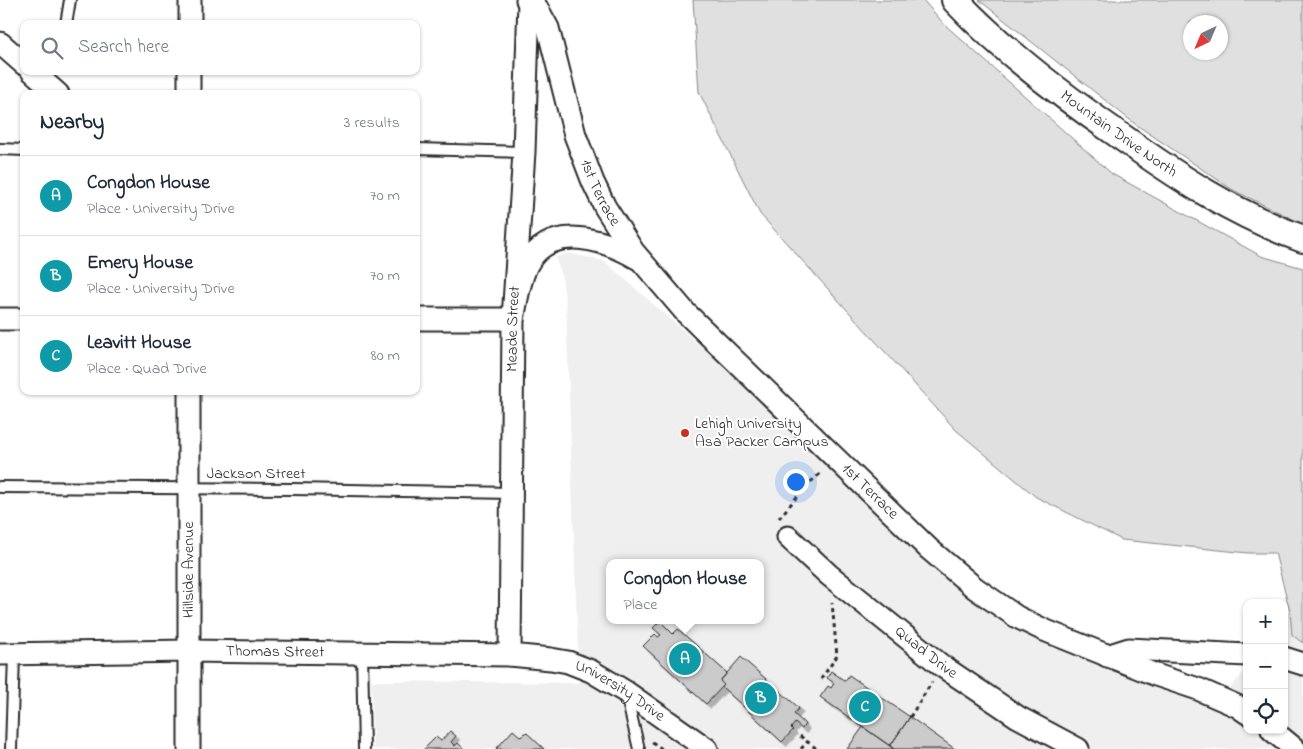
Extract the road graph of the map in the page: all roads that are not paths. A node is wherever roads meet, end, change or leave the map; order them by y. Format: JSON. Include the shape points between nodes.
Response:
{"nodes":[{"id":1,"x":70,"y":0,"type":"edge"},
{"id":2,"x":190,"y":0,"type":"edge"},
{"id":3,"x":955,"y":0,"type":"edge"},
{"id":4,"x":528,"y":1,"type":"edge"},
{"id":5,"x":67,"y":20,"type":"edge"},
{"id":6,"x":190,"y":20,"type":"edge"},
{"id":7,"x":0,"y":43,"type":"edge"},
{"id":8,"x":20,"y":60,"type":"edge"},
{"id":9,"x":190,"y":75,"type":"edge"},
{"id":10,"x":190,"y":90,"type":"edge"},
{"id":11,"x":0,"y":149,"type":"edge"},
{"id":12,"x":420,"y":149,"type":"edge"},
{"id":13,"x":20,"y":150,"type":"edge"},
{"id":14,"x":524,"y":152,"type":"junction"},
{"id":15,"x":1303,"y":240,"type":"edge"},
{"id":16,"x":640,"y":260,"type":"junction"},
{"id":17,"x":0,"y":319,"type":"edge"},
{"id":18,"x":20,"y":319,"type":"edge"},
{"id":19,"x":420,"y":319,"type":"edge"},
{"id":20,"x":513,"y":319,"type":"junction"},
{"id":21,"x":189,"y":395,"type":"edge"},
{"id":22,"x":0,"y":487,"type":"edge"},
{"id":23,"x":189,"y":488,"type":"junction"},
{"id":24,"x":513,"y":493,"type":"junction"},
{"id":25,"x":788,"y":537,"type":"road end"},
{"id":26,"x":189,"y":651,"type":"junction"},
{"id":27,"x":362,"y":652,"type":"junction"},
{"id":28,"x":7,"y":654,"type":"edge"},
{"id":29,"x":510,"y":655,"type":"junction"},
{"id":30,"x":1243,"y":655,"type":"edge"},
{"id":31,"x":1107,"y":656,"type":"junction"},
{"id":32,"x":551,"y":659,"type":"joint"},
{"id":33,"x":1288,"y":659,"type":"edge"},
{"id":34,"x":1303,"y":664,"type":"edge"},
{"id":35,"x":626,"y":692,"type":"junction"},
{"id":36,"x":1243,"y":710,"type":"edge"},
{"id":37,"x":1277,"y":734,"type":"edge"},
{"id":38,"x":11,"y":749,"type":"edge"},
{"id":39,"x":189,"y":749,"type":"edge"},
{"id":40,"x":364,"y":749,"type":"edge"},
{"id":41,"x":639,"y":749,"type":"edge"},
{"id":42,"x":707,"y":749,"type":"edge"},
{"id":43,"x":1078,"y":749,"type":"edge"},
{"id":44,"x":1295,"y":749,"type":"edge"}],
"edges":[{"from":1,"to":5,"type":"lane"},
{"from":2,"to":6,"type":"street"},
{"from":3,"to":15,"type":"street","name":"Mountain Drive North","via":[[1044,80],[1164,167],[1245,214]]},
{"from":4,"to":14,"type":"street","name":"Meade Street"},
{"from":4,"to":16,"type":"street","name":"1st Terrace","via":[[537,8],[548,28],[568,112],[592,182]]},
{"from":7,"to":8,"type":"street"},
{"from":9,"to":10,"type":"street"},
{"from":11,"to":13,"type":"lane"},
{"from":12,"to":14,"type":"lane"},
{"from":14,"to":20,"type":"street","name":"Meade Street"},
{"from":16,"to":20,"type":"street","via":[[596,240],[574,238],[546,244],[527,265]]},
{"from":16,"to":31,"type":"street","name":"1st Terrace","via":[[694,320],[952,570],[1017,617]]},
{"from":17,"to":18,"type":"street"},
{"from":19,"to":20,"type":"street"},
{"from":20,"to":24,"type":"street","name":"Meade Street"},
{"from":21,"to":23,"type":"street","name":"Hillside Avenue"},
{"from":22,"to":23,"type":"lane","name":"Jackson Street"},
{"from":23,"to":24,"type":"lane","name":"Jackson Street"},
{"from":23,"to":26,"type":"street","name":"Hillside Avenue"},
{"from":24,"to":29,"type":"street","name":"Meade Street"},
{"from":25,"to":43,"type":"street","name":"Quad Drive","via":[[829,575],[942,666],[1018,717]]},
{"from":26,"to":27,"type":"street","name":"Thomas Street"},
{"from":26,"to":28,"type":"street","name":"Thomas Street"},
{"from":26,"to":39,"type":"street","name":"Hillside Avenue"},
{"from":27,"to":29,"type":"street","name":"Thomas Street"},
{"from":27,"to":40,"type":"lane"},
{"from":28,"to":38,"type":"lane"},
{"from":29,"to":32,"type":"street","name":"Thomas Street"},
{"from":30,"to":31,"type":"street","via":[[1129,649]]},
{"from":31,"to":36,"type":"street","name":"1st Terrace","via":[[1198,689]]},
{"from":32,"to":35,"type":"street","name":"University Drive","via":[[590,671]]},
{"from":33,"to":34,"type":"street"},
{"from":35,"to":41,"type":"lane"},
{"from":35,"to":42,"type":"street","name":"University Drive"},
{"from":37,"to":44,"type":"street"}]}
